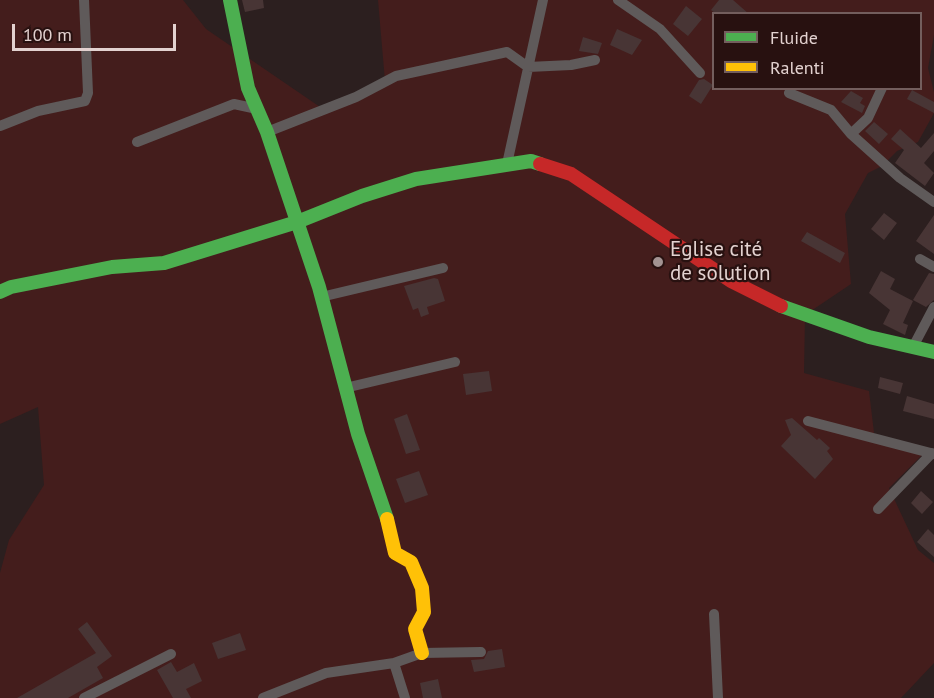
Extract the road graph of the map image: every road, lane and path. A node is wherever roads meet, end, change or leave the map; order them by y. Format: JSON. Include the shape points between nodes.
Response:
{"nodes":[{"id":1,"x":84,"y":0,"type":"edge"},
{"id":2,"x":230,"y":0,"type":"edge"},
{"id":3,"x":543,"y":0,"type":"edge"},
{"id":4,"x":618,"y":0,"type":"edge"},
{"id":5,"x":595,"y":60,"type":"dead end"},
{"id":6,"x":528,"y":67,"type":"junction"},
{"id":7,"x":700,"y":73,"type":"dead end"},
{"id":8,"x":881,"y":90,"type":"edge"},
{"id":9,"x":789,"y":93,"type":"dead end"},
{"id":10,"x":257,"y":109,"type":"junction"},
{"id":11,"x":0,"y":126,"type":"edge"},
{"id":12,"x":267,"y":132,"type":"junction"},
{"id":13,"x":851,"y":134,"type":"junction"},
{"id":14,"x":137,"y":142,"type":"dead end"},
{"id":15,"x":507,"y":164,"type":"junction"},
{"id":16,"x":934,"y":202,"type":"edge"},
{"id":17,"x":297,"y":222,"type":"junction"},
{"id":18,"x":920,"y":259,"type":"dead end"},
{"id":19,"x":934,"y":267,"type":"edge"},
{"id":20,"x":443,"y":268,"type":"dead end"},
{"id":21,"x":0,"y":292,"type":"edge"},
{"id":22,"x":321,"y":297,"type":"junction"},
{"id":23,"x":934,"y":307,"type":"edge"},
{"id":24,"x":913,"y":347,"type":"junction"},
{"id":25,"x":934,"y":352,"type":"edge"},
{"id":26,"x":455,"y":362,"type":"dead end"},
{"id":27,"x":345,"y":388,"type":"junction"},
{"id":28,"x":808,"y":421,"type":"dead end"},
{"id":29,"x":933,"y":453,"type":"edge"},
{"id":30,"x":878,"y":509,"type":"dead end"},
{"id":31,"x":714,"y":614,"type":"dead end"},
{"id":32,"x":481,"y":652,"type":"dead end"},
{"id":33,"x":422,"y":653,"type":"junction"},
{"id":34,"x":171,"y":654,"type":"dead end"},
{"id":35,"x":394,"y":663,"type":"junction"},
{"id":36,"x":84,"y":698,"type":"edge"},
{"id":37,"x":263,"y":698,"type":"edge"},
{"id":38,"x":405,"y":698,"type":"edge"},
{"id":39,"x":717,"y":698,"type":"edge"}],
"edges":[{"from":1,"to":11,"type":"street","via":[[88,93],[85,101],[38,111]]},
{"from":2,"to":10,"type":"street","via":[[248,88]]},
{"from":3,"to":6,"type":"street"},
{"from":4,"to":7,"type":"street","via":[[660,29]]},
{"from":5,"to":6,"type":"street"},
{"from":6,"to":12,"type":"street","via":[[507,52],[396,76],[356,97]]},
{"from":6,"to":15,"type":"street"},
{"from":8,"to":13,"type":"street","via":[[868,118]]},
{"from":9,"to":13,"type":"street","via":[[831,110]]},
{"from":10,"to":12,"type":"street"},
{"from":10,"to":14,"type":"street","via":[[234,104]]},
{"from":12,"to":17,"type":"street"},
{"from":13,"to":16,"type":"street"},
{"from":15,"to":17,"type":"street","via":[[416,179]]},
{"from":15,"to":24,"type":"street","via":[[531,161],[571,174],[777,306],[869,337]]},
{"from":17,"to":21,"type":"street","via":[[164,263],[112,267]]},
{"from":17,"to":22,"type":"street"},
{"from":18,"to":19,"type":"street"},
{"from":20,"to":22,"type":"street"},
{"from":22,"to":27,"type":"street"},
{"from":23,"to":24,"type":"street"},
{"from":24,"to":25,"type":"street"},
{"from":26,"to":27,"type":"street"},
{"from":27,"to":33,"type":"street","via":[[395,553],[411,562],[423,588],[424,612],[415,629]]},
{"from":28,"to":29,"type":"street"},
{"from":29,"to":30,"type":"street"},
{"from":31,"to":39,"type":"street"},
{"from":32,"to":33,"type":"street"},
{"from":33,"to":35,"type":"street"},
{"from":34,"to":36,"type":"street"},
{"from":35,"to":37,"type":"street","via":[[327,673]]},
{"from":35,"to":38,"type":"street"}]}
